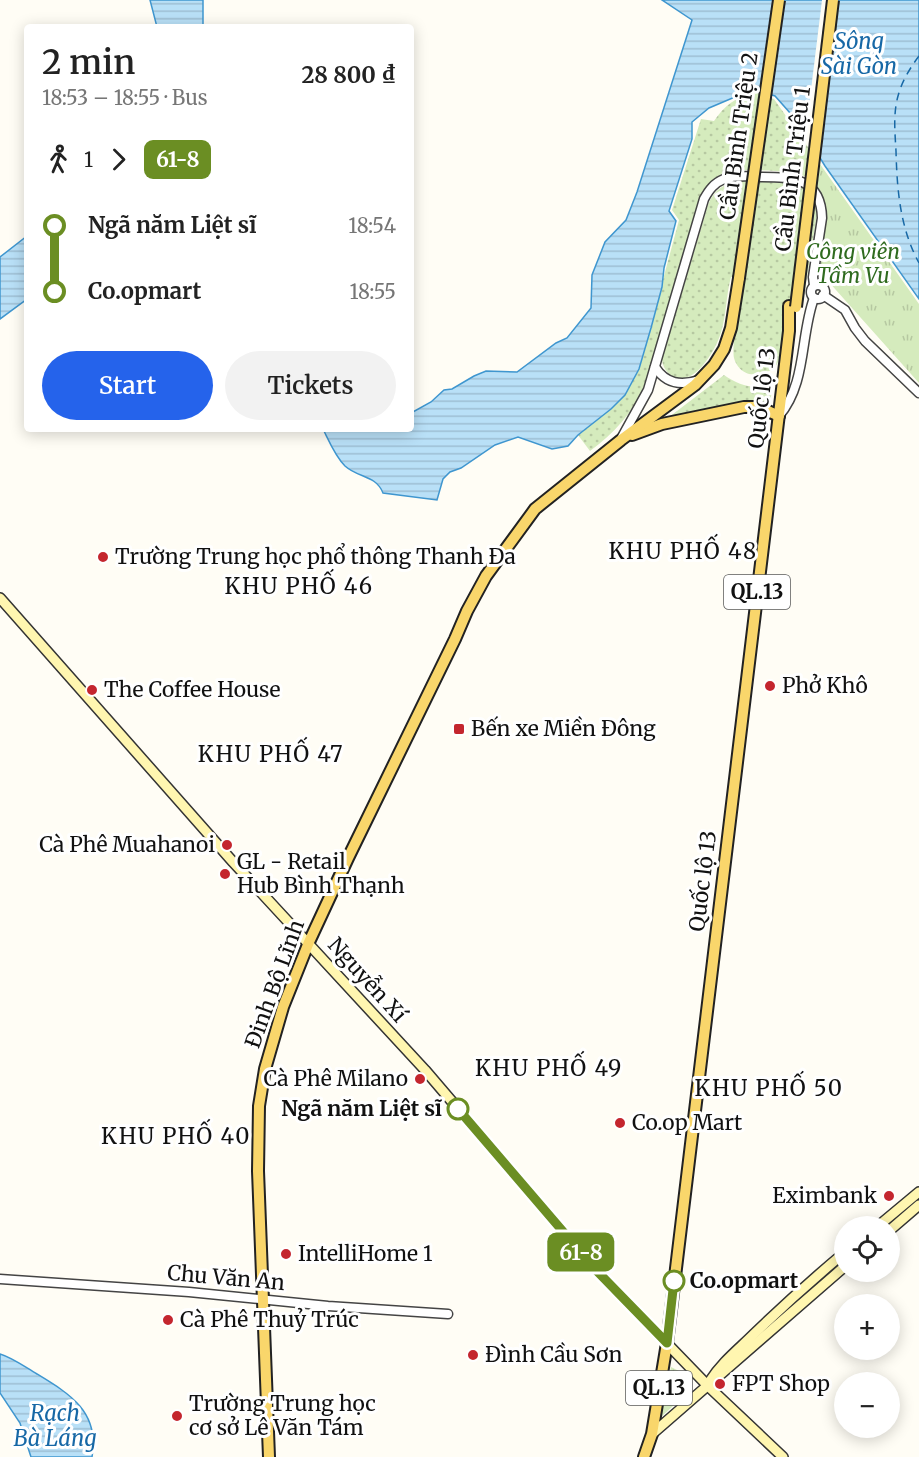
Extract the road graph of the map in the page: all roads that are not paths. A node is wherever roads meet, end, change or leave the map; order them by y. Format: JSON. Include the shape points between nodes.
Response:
{"nodes":[{"id":1,"x":779,"y":0,"type":"edge"},
{"id":2,"x":826,"y":0,"type":"edge"},
{"id":3,"x":833,"y":0,"type":"edge"},
{"id":4,"x":739,"y":278,"type":"joint"},
{"id":5,"x":814,"y":285,"type":"junction"},
{"id":6,"x":823,"y":295,"type":"junction"},
{"id":7,"x":814,"y":298,"type":"junction"},
{"id":8,"x":793,"y":307,"type":"junction"},
{"id":9,"x":656,"y":367,"type":"junction"},
{"id":10,"x":702,"y":379,"type":"junction"},
{"id":11,"x":919,"y":393,"type":"edge"},
{"id":12,"x":779,"y":416,"type":"junction"},
{"id":13,"x":621,"y":440,"type":"junction"},
{"id":14,"x":0,"y":598,"type":"edge"},
{"id":15,"x":309,"y":942,"type":"junction"},
{"id":16,"x":919,"y":1192,"type":"edge"},
{"id":17,"x":919,"y":1205,"type":"edge"},
{"id":18,"x":890,"y":1216,"type":"edge"},
{"id":19,"x":900,"y":1221,"type":"edge"},
{"id":20,"x":834,"y":1262,"type":"edge"},
{"id":21,"x":834,"y":1276,"type":"edge"},
{"id":22,"x":0,"y":1279,"type":"edge"},
{"id":23,"x":803,"y":1288,"type":"junction"},
{"id":24,"x":810,"y":1296,"type":"junction"},
{"id":25,"x":263,"y":1300,"type":"junction"},
{"id":26,"x":448,"y":1314,"type":"dead end"},
{"id":27,"x":667,"y":1343,"type":"junction"},
{"id":28,"x":707,"y":1385,"type":"junction"},
{"id":29,"x":652,"y":1434,"type":"junction"},
{"id":30,"x":269,"y":1457,"type":"edge"},
{"id":31,"x":644,"y":1457,"type":"edge"},
{"id":32,"x":783,"y":1457,"type":"edge"}],
"edges":[{"from":1,"to":4,"type":"main road","name":"Cầu Bình Triệu 2","bridge":true},
{"from":2,"to":8,"type":"main road","name":"Cầu Bình Triệu 1","number":"QL.13"},
{"from":3,"to":8,"type":"main road","name":"Cầu Bình Triệu 1","number":"QL.13","bridge":true},
{"from":4,"to":10,"type":"main road","name":"Đinh Bộ Lĩnh","via":[[728,339]]},
{"from":5,"to":6,"type":"street","via":[[823,287]]},
{"from":5,"to":7,"type":"street"},
{"from":5,"to":9,"type":"street","via":[[822,208],[812,188],[787,177],[722,179],[705,199]]},
{"from":6,"to":7,"type":"street"},
{"from":6,"to":11,"type":"street","via":[[845,310],[866,341]]},
{"from":7,"to":12,"type":"street","via":[[807,316],[793,395]]},
{"from":8,"to":12,"type":"main road","name":"Quốc lộ 13","number":"QL.13"},
{"from":9,"to":10,"type":"street","via":[[674,383]]},
{"from":9,"to":13,"type":"street"},
{"from":10,"to":13,"type":"main road","name":"Đinh Bộ Lĩnh"},
{"from":12,"to":13,"type":"main road","name":"Đinh Bộ Lĩnh","via":[[759,407],[744,408],[662,424]]},
{"from":12,"to":27,"type":"main road","name":"Quốc lộ 13","number":"QL.13"},
{"from":13,"to":15,"type":"main road","name":"Đinh Bộ Lĩnh","via":[[535,509],[486,576]]},
{"from":14,"to":15,"type":"main road","name":"Nguyễn Xí","via":[[233,862]]},
{"from":15,"to":25,"type":"main road","name":"Đinh Bộ Lĩnh","via":[[276,1030],[259,1106]]},
{"from":15,"to":27,"type":"main road","name":"Nguyễn Xí","via":[[425,1070],[596,1270]]},
{"from":16,"to":18,"type":"main road"},
{"from":17,"to":19,"type":"main road"},
{"from":20,"to":23,"type":"main road"},
{"from":21,"to":24,"type":"main road"},
{"from":22,"to":25,"type":"street","name":"Chu Văn An"},
{"from":23,"to":24,"type":"street"},
{"from":23,"to":28,"type":"main road","via":[[718,1368]]},
{"from":24,"to":28,"type":"main road"},
{"from":25,"to":26,"type":"street","name":"Chu Văn An"},
{"from":25,"to":30,"type":"main road","name":"Đinh Bộ Lĩnh"},
{"from":27,"to":28,"type":"main road","name":"Nguyễn Xí"},
{"from":27,"to":29,"type":"main road","name":"Quốc lộ 13","number":"QL.13"},
{"from":28,"to":29,"type":"main road"},
{"from":28,"to":32,"type":"main road","name":"Nguyễn Xí"},
{"from":29,"to":31,"type":"main road","name":"Quốc lộ 13"}]}
